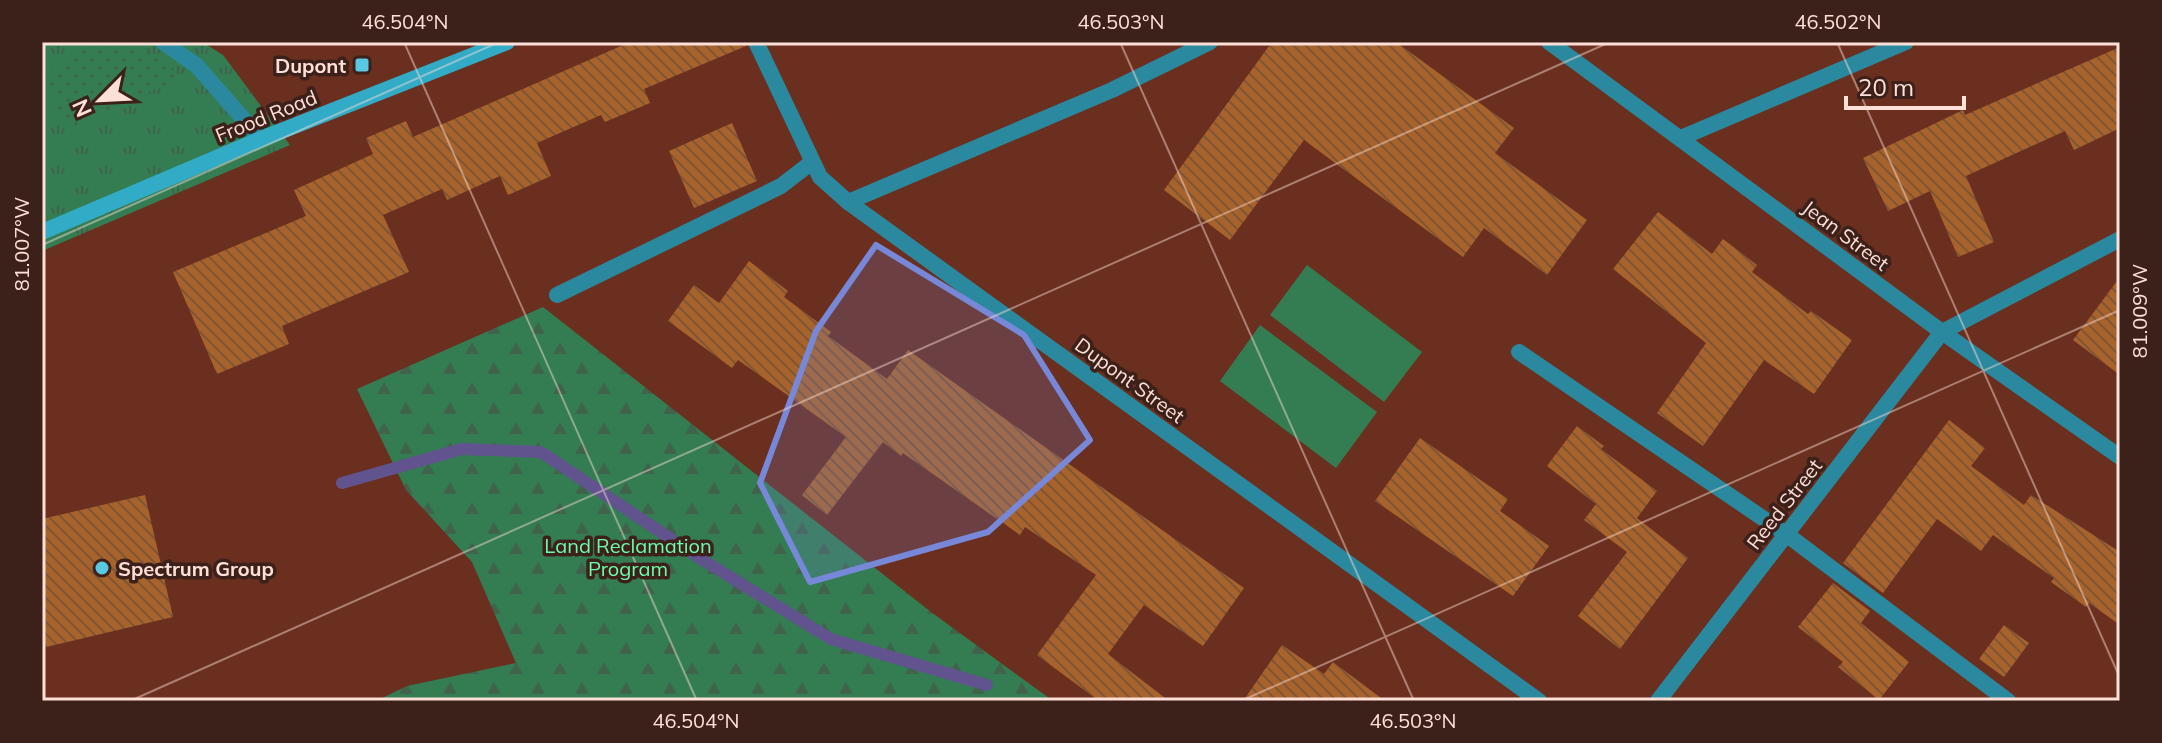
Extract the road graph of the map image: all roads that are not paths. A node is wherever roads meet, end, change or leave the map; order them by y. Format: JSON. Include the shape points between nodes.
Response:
{"nodes":[{"id":1,"x":163,"y":42,"type":"edge"},
{"id":2,"x":507,"y":42,"type":"edge"},
{"id":3,"x":756,"y":42,"type":"edge"},
{"id":4,"x":1210,"y":42,"type":"edge"},
{"id":5,"x":1549,"y":42,"type":"edge"},
{"id":6,"x":1906,"y":42,"type":"edge"},
{"id":7,"x":1683,"y":137,"type":"junction"},
{"id":8,"x":261,"y":139,"type":"junction"},
{"id":9,"x":812,"y":162,"type":"junction"},
{"id":10,"x":848,"y":202,"type":"junction"},
{"id":11,"x":42,"y":232,"type":"edge"},
{"id":12,"x":2120,"y":239,"type":"edge"},
{"id":13,"x":557,"y":295,"type":"dead end"},
{"id":14,"x":1942,"y":332,"type":"junction"},
{"id":15,"x":1519,"y":352,"type":"dead end"},
{"id":16,"x":2120,"y":457,"type":"edge"},
{"id":17,"x":1786,"y":534,"type":"junction"},
{"id":18,"x":1539,"y":701,"type":"edge"},
{"id":19,"x":1658,"y":701,"type":"edge"},
{"id":20,"x":2008,"y":701,"type":"edge"}],
"edges":[{"from":1,"to":8,"type":"street","via":[[197,66]]},
{"from":2,"to":8,"type":"street","name":"Frood Road"},
{"from":3,"to":9,"type":"street","name":"Dupont Street"},
{"from":4,"to":10,"type":"street","via":[[1112,90]]},
{"from":5,"to":7,"type":"street","name":"Jean Street"},
{"from":6,"to":7,"type":"street"},
{"from":7,"to":14,"type":"street","name":"Jean Street"},
{"from":8,"to":11,"type":"street","name":"Frood Road"},
{"from":9,"to":10,"type":"street","name":"Dupont Street","via":[[820,177]]},
{"from":9,"to":13,"type":"street","via":[[781,186]]},
{"from":10,"to":18,"type":"street","name":"Dupont Street"},
{"from":12,"to":14,"type":"street"},
{"from":14,"to":16,"type":"street","name":"Jean Street"},
{"from":14,"to":17,"type":"street","name":"Reed Street"},
{"from":15,"to":17,"type":"street"},
{"from":17,"to":19,"type":"street","name":"Reed Street"},
{"from":17,"to":20,"type":"street"}]}
